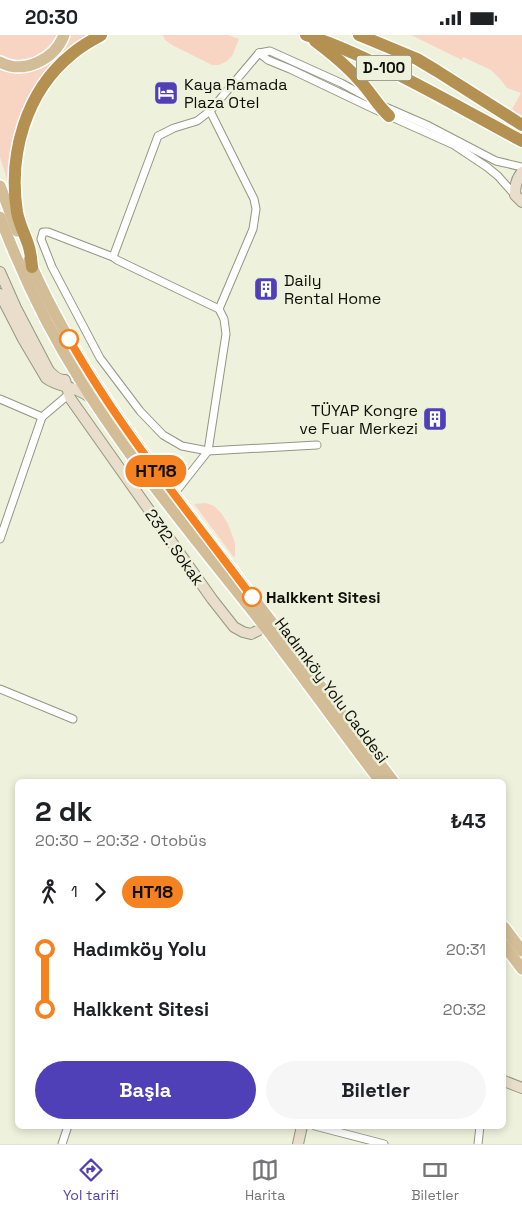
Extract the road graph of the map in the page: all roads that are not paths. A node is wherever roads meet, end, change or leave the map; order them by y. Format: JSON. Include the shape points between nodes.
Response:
{"nodes":[{"id":1,"x":64,"y":35,"type":"edge"},
{"id":2,"x":101,"y":35,"type":"edge"},
{"id":3,"x":306,"y":35,"type":"edge"},
{"id":4,"x":359,"y":35,"type":"edge"},
{"id":5,"x":370,"y":35,"type":"edge"},
{"id":6,"x":385,"y":45,"type":"junction"},
{"id":7,"x":259,"y":53,"type":"junction"},
{"id":8,"x":0,"y":62,"type":"edge"},
{"id":9,"x":341,"y":83,"type":"junction"},
{"id":10,"x":332,"y":90,"type":"junction"},
{"id":11,"x":378,"y":104,"type":"junction"},
{"id":12,"x":210,"y":111,"type":"junction"},
{"id":13,"x":389,"y":116,"type":"junction"},
{"id":14,"x":522,"y":125,"type":"edge"},
{"id":15,"x":428,"y":130,"type":"junction"},
{"id":16,"x":522,"y":141,"type":"edge"},
{"id":17,"x":522,"y":167,"type":"edge"},
{"id":18,"x":522,"y":172,"type":"edge"},
{"id":19,"x":0,"y":187,"type":"edge"},
{"id":20,"x":518,"y":199,"type":"edge"},
{"id":21,"x":0,"y":217,"type":"edge"},
{"id":22,"x":113,"y":257,"type":"junction"},
{"id":23,"x":32,"y":267,"type":"junction"},
{"id":24,"x":0,"y":272,"type":"edge"},
{"id":25,"x":0,"y":294,"type":"edge"},
{"id":26,"x":219,"y":309,"type":"junction"},
{"id":27,"x":64,"y":353,"type":"junction"},
{"id":28,"x":66,"y":387,"type":"junction"},
{"id":29,"x":92,"y":398,"type":"junction"},
{"id":30,"x":0,"y":399,"type":"edge"},
{"id":31,"x":42,"y":417,"type":"junction"},
{"id":32,"x":317,"y":445,"type":"dead end"},
{"id":33,"x":208,"y":451,"type":"junction"},
{"id":34,"x":174,"y":494,"type":"junction"},
{"id":35,"x":0,"y":539,"type":"edge"},
{"id":36,"x":265,"y":627,"type":"junction"},
{"id":37,"x":0,"y":689,"type":"edge"},
{"id":38,"x":73,"y":719,"type":"dead end"},
{"id":39,"x":379,"y":779,"type":"edge"},
{"id":40,"x":391,"y":779,"type":"edge"},
{"id":41,"x":506,"y":930,"type":"edge"},
{"id":42,"x":506,"y":948,"type":"edge"},
{"id":43,"x":522,"y":951,"type":"edge"},
{"id":44,"x":522,"y":969,"type":"edge"},
{"id":45,"x":506,"y":1082,"type":"edge"},
{"id":46,"x":522,"y":1088,"type":"edge"},
{"id":47,"x":67,"y":1129,"type":"edge"},
{"id":48,"x":301,"y":1129,"type":"edge"},
{"id":49,"x":326,"y":1129,"type":"edge"},
{"id":50,"x":480,"y":1129,"type":"edge"},
{"id":51,"x":62,"y":1144,"type":"edge"},
{"id":52,"x":298,"y":1144,"type":"edge"},
{"id":53,"x":384,"y":1144,"type":"edge"},
{"id":54,"x":478,"y":1144,"type":"edge"}],
"edges":[{"from":1,"to":8,"type":"main road","via":[[50,55],[36,63],[17,67]]},
{"from":2,"to":23,"type":"highway","via":[[72,53],[60,65],[31,106],[23,127],[15,172],[16,193],[18,217],[29,246]]},
{"from":3,"to":11,"type":"highway","via":[[343,63]]},
{"from":3,"to":16,"type":"highway","number":"D-100","via":[[354,53]]},
{"from":4,"to":6,"type":"highway","number":"D-100"},
{"from":5,"to":6,"type":"highway"},
{"from":6,"to":14,"type":"highway","number":"D-100","via":[[417,59]]},
{"from":7,"to":9,"type":"street","via":[[270,51]]},
{"from":7,"to":10,"type":"street"},
{"from":7,"to":12,"type":"street"},
{"from":9,"to":10,"type":"street"},
{"from":9,"to":11,"type":"street"},
{"from":10,"to":13,"type":"street"},
{"from":11,"to":13,"type":"highway"},
{"from":11,"to":15,"type":"street"},
{"from":12,"to":22,"type":"street","via":[[197,121],[158,136]]},
{"from":12,"to":26,"type":"street","via":[[256,209],[253,229]]},
{"from":13,"to":15,"type":"street"},
{"from":15,"to":17,"type":"street","via":[[496,161]]},
{"from":15,"to":20,"type":"street","via":[[479,161],[498,176]]},
{"from":18,"to":20,"type":"street","via":[[515,186]]},
{"from":19,"to":23,"type":"main road","name":"Hadımköy Yolu Caddesi"},
{"from":21,"to":27,"type":"main road","name":"Hadımköy Yolu Caddesi","via":[[27,281]]},
{"from":22,"to":26,"type":"street"},
{"from":22,"to":33,"type":"street","via":[[48,231],[43,232],[41,239],[52,267],[103,363],[163,435],[182,446]]},
{"from":23,"to":34,"type":"main road","name":"Hadımköy Yolu Caddesi","via":[[86,369]]},
{"from":24,"to":28,"type":"street","name":"2312. Sokak","via":[[49,371]]},
{"from":25,"to":28,"type":"street","name":"2312. Sokak","via":[[46,378]]},
{"from":26,"to":33,"type":"street","via":[[226,334]]},
{"from":27,"to":28,"type":"street","via":[[70,375]]},
{"from":27,"to":29,"type":"main road","name":"Hadımköy Yolu Caddesi"},
{"from":28,"to":29,"type":"street","name":"2312. Sokak"},
{"from":28,"to":31,"type":"street"},
{"from":28,"to":36,"type":"street","name":"2312. Sokak","via":[[181,556],[234,627],[251,634]]},
{"from":29,"to":36,"type":"main road","name":"Hadımköy Yolu Caddesi","via":[[152,484]]},
{"from":30,"to":31,"type":"street"},
{"from":31,"to":35,"type":"street"},
{"from":32,"to":33,"type":"street"},
{"from":33,"to":34,"type":"street"},
{"from":34,"to":40,"type":"main road","name":"Hadımköy Yolu Caddesi"},
{"from":36,"to":39,"type":"main road","name":"Hadımköy Yolu Caddesi"},
{"from":37,"to":38,"type":"street"},
{"from":41,"to":43,"type":"main road"},
{"from":42,"to":44,"type":"main road"},
{"from":45,"to":46,"type":"street"},
{"from":47,"to":51,"type":"street"},
{"from":48,"to":52,"type":"street"},
{"from":49,"to":53,"type":"street"},
{"from":50,"to":54,"type":"street"}]}
